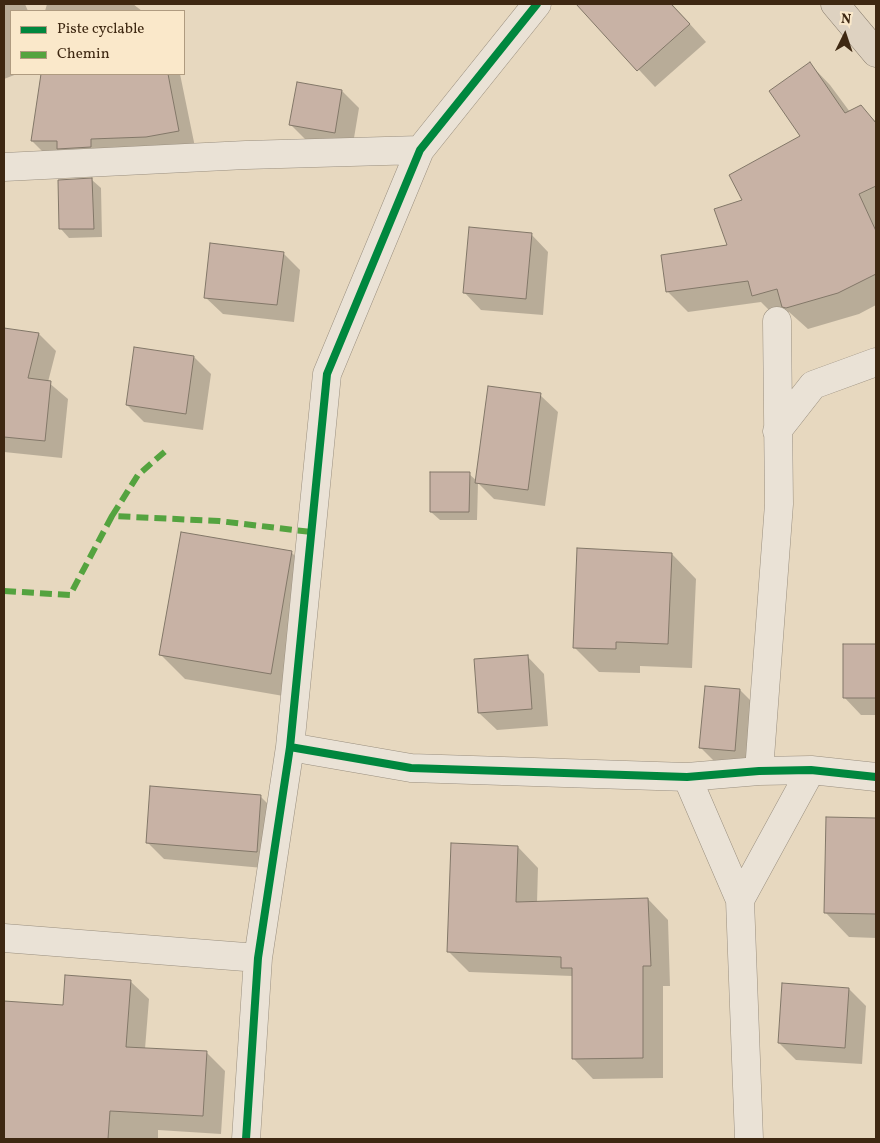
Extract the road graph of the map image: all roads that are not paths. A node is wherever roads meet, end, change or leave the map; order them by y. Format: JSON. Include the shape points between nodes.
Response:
{"nodes":[{"id":1,"x":537,"y":4,"type":"edge"},
{"id":2,"x":836,"y":4,"type":"edge"},
{"id":3,"x":876,"y":53,"type":"edge"},
{"id":4,"x":420,"y":150,"type":"junction"},
{"id":5,"x":4,"y":167,"type":"edge"},
{"id":6,"x":777,"y":321,"type":"dead end"},
{"id":7,"x":876,"y":362,"type":"edge"},
{"id":8,"x":778,"y":432,"type":"junction"},
{"id":9,"x":290,"y":746,"type":"junction"},
{"id":10,"x":811,"y":770,"type":"junction"},
{"id":11,"x":760,"y":771,"type":"junction"},
{"id":12,"x":687,"y":777,"type":"junction"},
{"id":13,"x":876,"y":777,"type":"edge"},
{"id":14,"x":740,"y":900,"type":"junction"},
{"id":15,"x":4,"y":938,"type":"edge"},
{"id":16,"x":258,"y":958,"type":"junction"},
{"id":17,"x":246,"y":1139,"type":"edge"},
{"id":18,"x":749,"y":1139,"type":"edge"}],
"edges":[{"from":1,"to":4,"type":"street"},
{"from":2,"to":3,"type":"main road"},
{"from":4,"to":5,"type":"street"},
{"from":4,"to":9,"type":"street","via":[[327,374]]},
{"from":6,"to":8,"type":"street"},
{"from":7,"to":8,"type":"street","via":[[813,385]]},
{"from":8,"to":11,"type":"street","via":[[779,504]]},
{"from":9,"to":12,"type":"street","via":[[411,768]]},
{"from":9,"to":16,"type":"street"},
{"from":10,"to":11,"type":"street"},
{"from":10,"to":13,"type":"street"},
{"from":10,"to":14,"type":"street"},
{"from":11,"to":12,"type":"street"},
{"from":12,"to":14,"type":"street"},
{"from":14,"to":18,"type":"street"},
{"from":15,"to":16,"type":"street"},
{"from":16,"to":17,"type":"street"}]}
